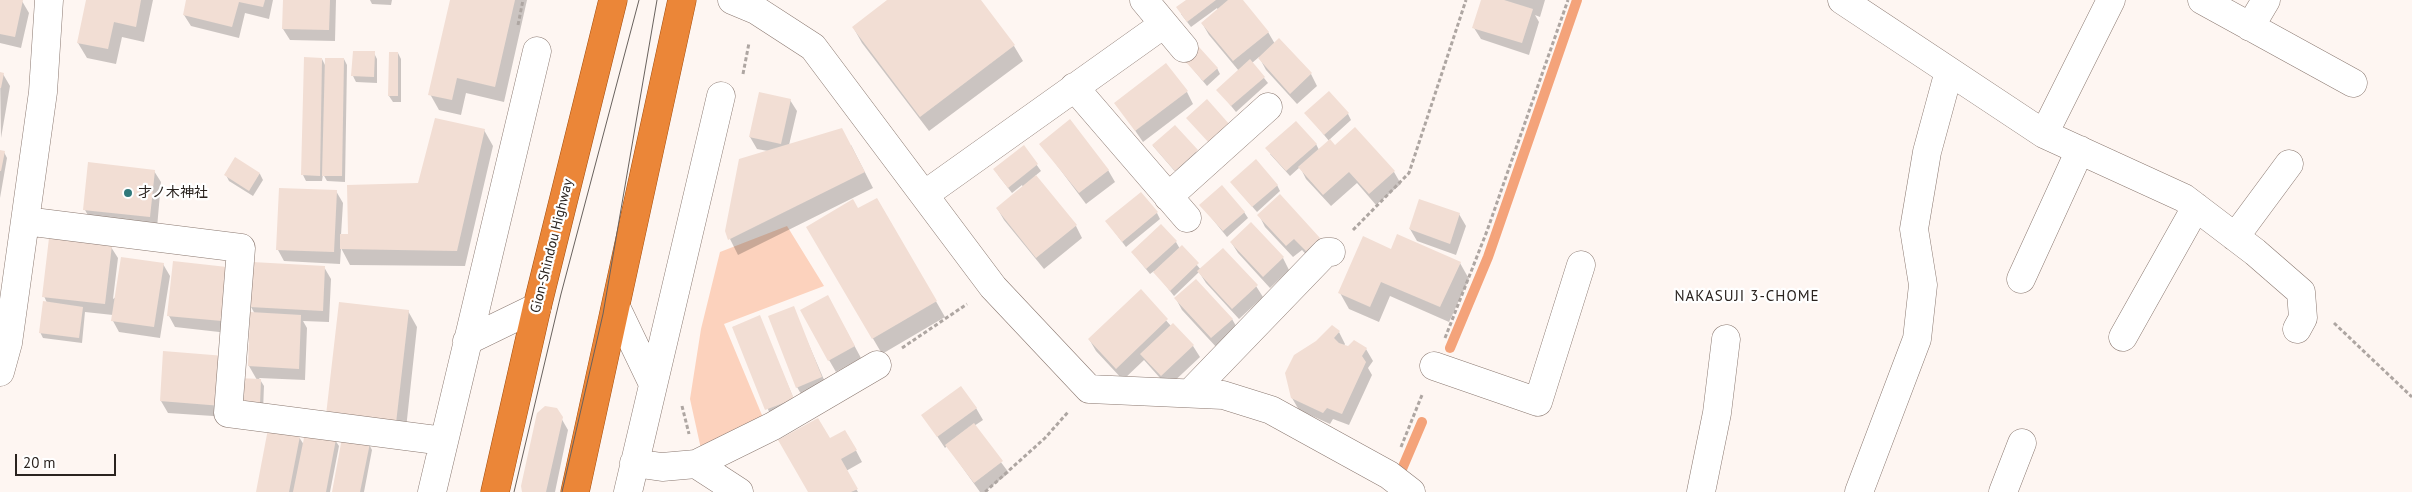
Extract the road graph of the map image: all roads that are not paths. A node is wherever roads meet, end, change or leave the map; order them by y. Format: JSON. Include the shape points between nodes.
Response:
{"nodes":[{"id":1,"x":49,"y":0,"type":"edge"},
{"id":2,"x":613,"y":0,"type":"edge"},
{"id":3,"x":682,"y":0,"type":"edge"},
{"id":4,"x":732,"y":0,"type":"edge"},
{"id":5,"x":1144,"y":0,"type":"edge"},
{"id":6,"x":2111,"y":0,"type":"edge"},
{"id":7,"x":2202,"y":0,"type":"edge"},
{"id":8,"x":2266,"y":0,"type":"edge"},
{"id":9,"x":1857,"y":4,"type":"edge"},
{"id":10,"x":1164,"y":24,"type":"junction"},
{"id":11,"x":2250,"y":27,"type":"junction"},
{"id":12,"x":1184,"y":48,"type":"dead end"},
{"id":13,"x":537,"y":51,"type":"dead end"},
{"id":14,"x":1949,"y":71,"type":"junction"},
{"id":15,"x":2353,"y":83,"type":"dead end"},
{"id":16,"x":1074,"y":87,"type":"junction"},
{"id":17,"x":722,"y":96,"type":"dead end"},
{"id":18,"x":1268,"y":107,"type":"dead end"},
{"id":19,"x":2044,"y":134,"type":"junction"},
{"id":20,"x":2080,"y":150,"type":"junction"},
{"id":21,"x":2289,"y":164,"type":"dead end"},
{"id":22,"x":924,"y":195,"type":"junction"},
{"id":23,"x":1168,"y":196,"type":"junction"},
{"id":24,"x":2196,"y":207,"type":"junction"},
{"id":25,"x":1187,"y":218,"type":"dead end"},
{"id":26,"x":25,"y":221,"type":"junction"},
{"id":27,"x":2235,"y":237,"type":"junction"},
{"id":28,"x":1331,"y":252,"type":"road end"},
{"id":29,"x":1580,"y":265,"type":"dead end"},
{"id":30,"x":2021,"y":279,"type":"dead end"},
{"id":31,"x":537,"y":307,"type":"junction"},
{"id":32,"x":616,"y":307,"type":"junction"},
{"id":33,"x":2296,"y":329,"type":"dead end"},
{"id":34,"x":2123,"y":337,"type":"dead end"},
{"id":35,"x":1726,"y":340,"type":"dead end"},
{"id":36,"x":467,"y":341,"type":"junction"},
{"id":37,"x":877,"y":365,"type":"road end"},
{"id":38,"x":1434,"y":366,"type":"road end"},
{"id":39,"x":0,"y":372,"type":"edge"},
{"id":40,"x":652,"y":382,"type":"junction"},
{"id":41,"x":1190,"y":394,"type":"junction"},
{"id":42,"x":444,"y":441,"type":"junction"},
{"id":43,"x":2022,"y":443,"type":"dead end"},
{"id":44,"x":634,"y":463,"type":"junction"},
{"id":45,"x":696,"y":464,"type":"junction"},
{"id":46,"x":432,"y":492,"type":"edge"},
{"id":47,"x":495,"y":492,"type":"edge"},
{"id":48,"x":575,"y":492,"type":"edge"},
{"id":49,"x":628,"y":492,"type":"edge"},
{"id":50,"x":740,"y":492,"type":"edge"},
{"id":51,"x":1411,"y":492,"type":"edge"},
{"id":52,"x":1701,"y":492,"type":"edge"},
{"id":53,"x":1859,"y":492,"type":"edge"},
{"id":54,"x":2003,"y":492,"type":"edge"}],
"edges":[{"from":1,"to":26,"type":"street","via":[[43,92]]},
{"from":2,"to":31,"type":"highway","name":"Gion-Shindou Highway"},
{"from":3,"to":32,"type":"highway"},
{"from":4,"to":22,"type":"street","via":[[756,10],[813,47]]},
{"from":5,"to":10,"type":"street"},
{"from":6,"to":19,"type":"street"},
{"from":7,"to":11,"type":"street"},
{"from":8,"to":11,"type":"street"},
{"from":9,"to":14,"type":"street"},
{"from":10,"to":12,"type":"street"},
{"from":10,"to":16,"type":"street"},
{"from":11,"to":15,"type":"street"},
{"from":13,"to":36,"type":"street"},
{"from":14,"to":19,"type":"street"},
{"from":14,"to":53,"type":"street","via":[[1927,152],[1914,229],[1923,285],[1917,339]]},
{"from":16,"to":22,"type":"street"},
{"from":16,"to":23,"type":"street"},
{"from":17,"to":40,"type":"street"},
{"from":18,"to":23,"type":"street"},
{"from":19,"to":20,"type":"street"},
{"from":20,"to":24,"type":"street","via":[[2184,198]]},
{"from":20,"to":30,"type":"street"},
{"from":21,"to":27,"type":"street"},
{"from":22,"to":41,"type":"street","via":[[993,287],[1089,389]]},
{"from":23,"to":25,"type":"street"},
{"from":24,"to":27,"type":"street"},
{"from":24,"to":34,"type":"street"},
{"from":26,"to":39,"type":"street","via":[[8,343]]},
{"from":26,"to":42,"type":"street","via":[[241,248],[228,413]]},
{"from":27,"to":33,"type":"street","via":[[2301,292],[2303,318]]},
{"from":28,"to":41,"type":"street","via":[[1326,252]]},
{"from":29,"to":38,"type":"street","via":[[1538,402]]},
{"from":31,"to":36,"type":"street"},
{"from":31,"to":47,"type":"highway","name":"Gion-Shindou Highway"},
{"from":32,"to":40,"type":"street"},
{"from":32,"to":48,"type":"highway"},
{"from":35,"to":52,"type":"street","via":[[1717,413]]},
{"from":36,"to":42,"type":"street"},
{"from":37,"to":45,"type":"street","via":[[773,426]]},
{"from":40,"to":44,"type":"street"},
{"from":41,"to":51,"type":"street","via":[[1224,395],[1271,410],[1389,475]]},
{"from":42,"to":46,"type":"street"},
{"from":43,"to":54,"type":"street"},
{"from":44,"to":45,"type":"street","via":[[662,467]]},
{"from":44,"to":49,"type":"street"},
{"from":45,"to":50,"type":"street"}]}
